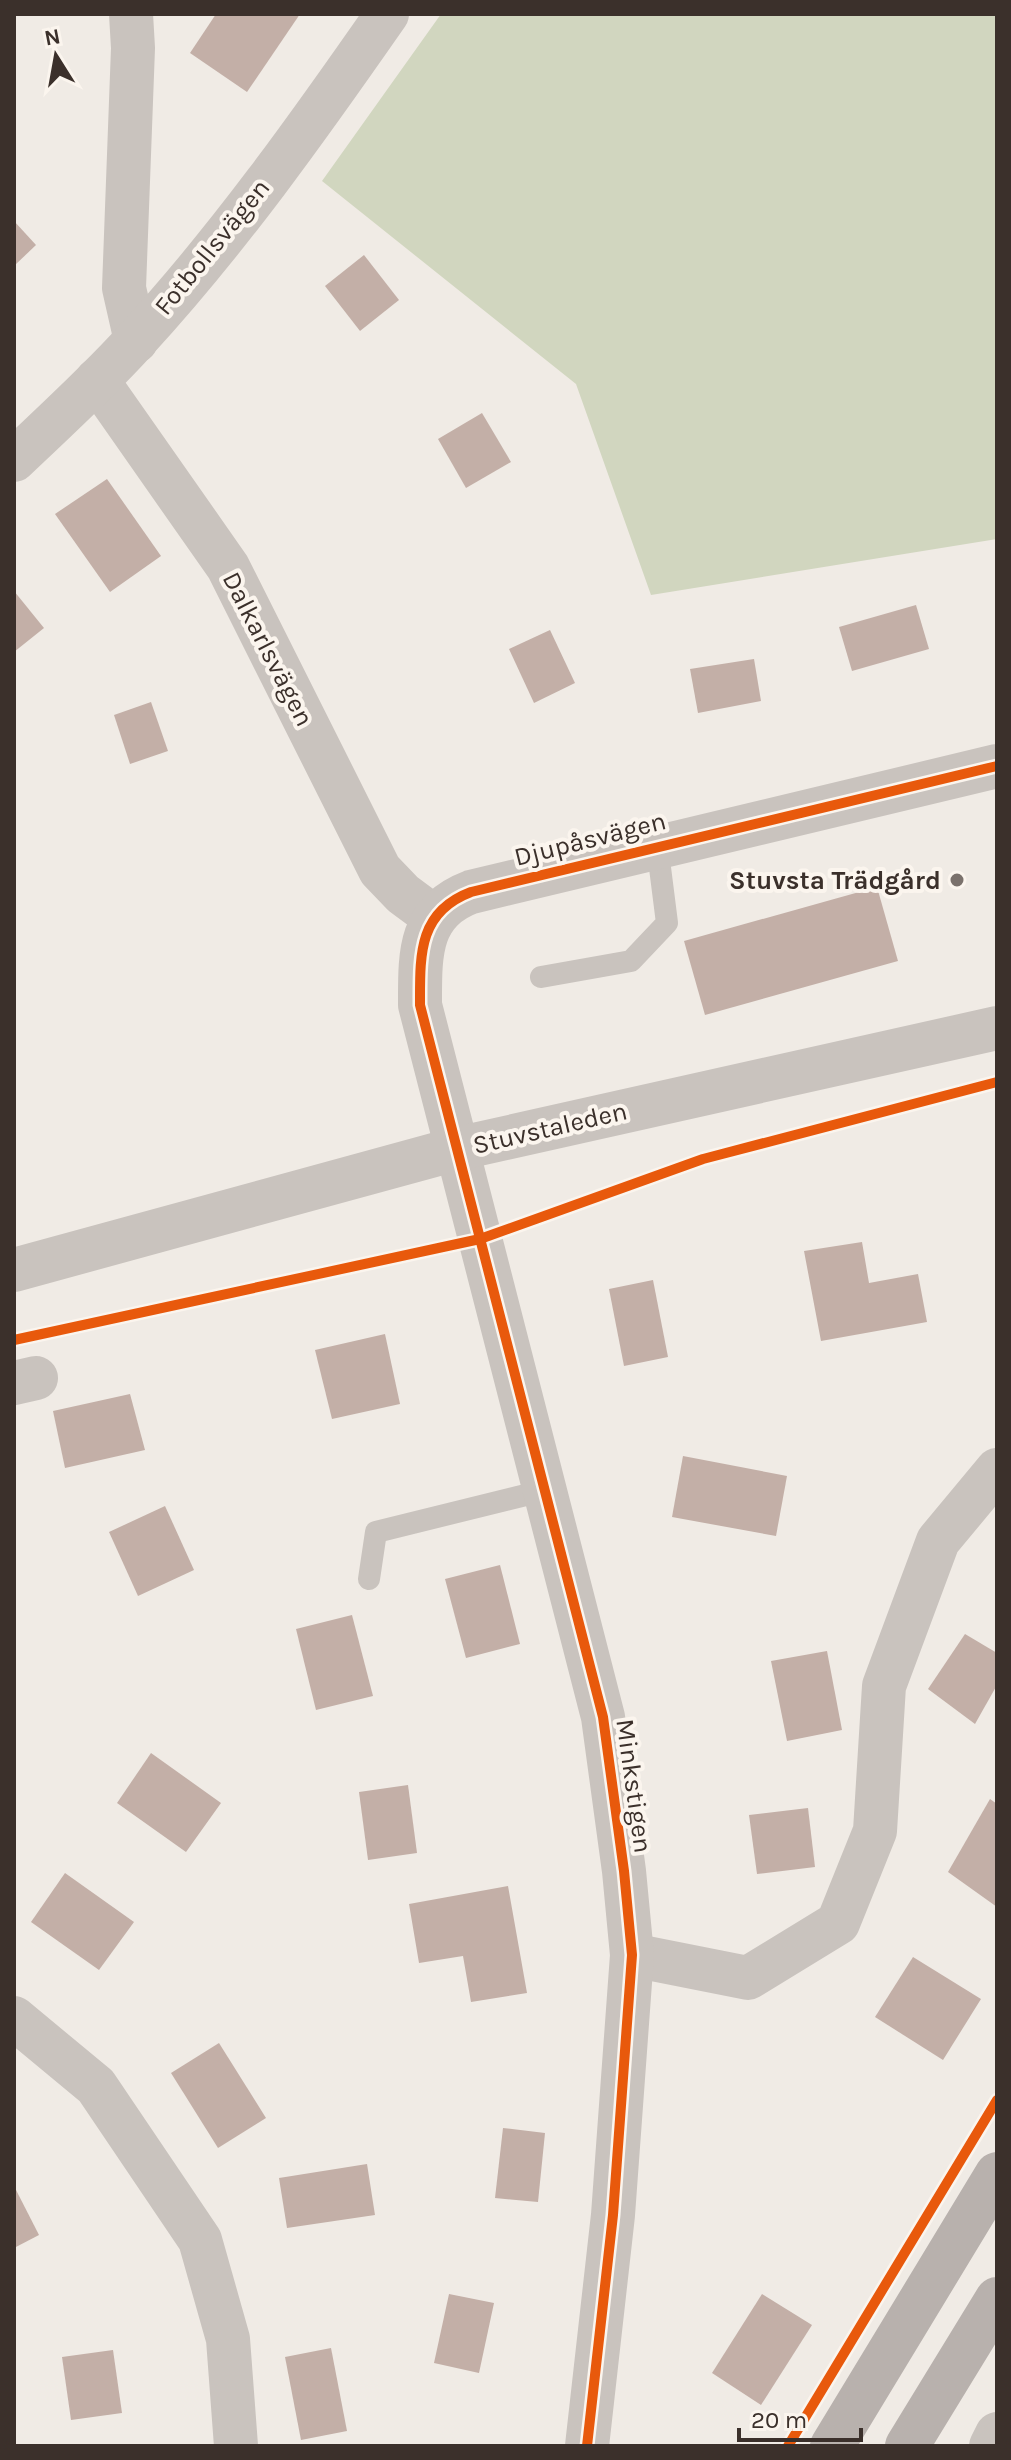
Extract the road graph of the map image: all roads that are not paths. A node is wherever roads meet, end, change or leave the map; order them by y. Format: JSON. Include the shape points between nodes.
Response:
{"nodes":[{"id":1,"x":131,"y":14,"type":"edge"},
{"id":2,"x":387,"y":14,"type":"edge"},
{"id":3,"x":136,"y":341,"type":"junction"},
{"id":4,"x":97,"y":380,"type":"junction"},
{"id":5,"x":14,"y":460,"type":"edge"},
{"id":6,"x":997,"y":766,"type":"edge"},
{"id":7,"x":657,"y":844,"type":"junction"},
{"id":8,"x":434,"y":917,"type":"junction"},
{"id":9,"x":541,"y":977,"type":"dead end"},
{"id":10,"x":997,"y":1028,"type":"edge"},
{"id":11,"x":456,"y":1149,"type":"junction"},
{"id":12,"x":14,"y":1270,"type":"edge"},
{"id":13,"x":997,"y":1470,"type":"edge"},
{"id":14,"x":546,"y":1490,"type":"junction"},
{"id":15,"x":369,"y":1579,"type":"dead end"},
{"id":16,"x":632,"y":1955,"type":"junction"},
{"id":17,"x":14,"y":2018,"type":"edge"},
{"id":18,"x":997,"y":2174,"type":"edge"},
{"id":19,"x":997,"y":2299,"type":"edge"},
{"id":20,"x":997,"y":2434,"type":"edge"},
{"id":21,"x":236,"y":2446,"type":"edge"},
{"id":22,"x":587,"y":2446,"type":"edge"},
{"id":23,"x":832,"y":2446,"type":"edge"},
{"id":24,"x":907,"y":2446,"type":"edge"},
{"id":25,"x":991,"y":2446,"type":"edge"}],
"edges":[{"from":1,"to":3,"type":"street","via":[[124,288]]},
{"from":2,"to":3,"type":"street","name":"Fotbollsvägen","via":[[316,116]]},
{"from":3,"to":4,"type":"street","name":"Fotbollsvägen"},
{"from":4,"to":5,"type":"street","name":"Fotbollsvägen"},
{"from":4,"to":8,"type":"street","name":"Dalkarlsvägen","via":[[228,567],[380,870]]},
{"from":6,"to":7,"type":"street","name":"Djupåsvägen"},
{"from":7,"to":8,"type":"street","name":"Djupåsvägen","via":[[471,892],[449,900]]},
{"from":7,"to":9,"type":"lane","via":[[667,923],[631,961]]},
{"from":8,"to":11,"type":"street","via":[[425,937],[420,1005]]},
{"from":10,"to":11,"type":"street","name":"Stuvstaleden"},
{"from":11,"to":12,"type":"street","name":"Stuvstaleden"},
{"from":11,"to":14,"type":"street","name":"Minkstigen"},
{"from":13,"to":16,"type":"street","via":[[938,1541],[884,1686],[875,1831],[838,1923],[748,1978]]},
{"from":14,"to":15,"type":"lane","via":[[376,1532]]},
{"from":14,"to":16,"type":"street","name":"Minkstigen","via":[[603,1717]]},
{"from":16,"to":22,"type":"street","name":"Minkstigen","via":[[613,2215]]},
{"from":17,"to":21,"type":"street","via":[[96,2086],[200,2240],[228,2339]]},
{"from":18,"to":23,"type":"main road"},
{"from":19,"to":24,"type":"main road"},
{"from":20,"to":25,"type":"street"}]}
